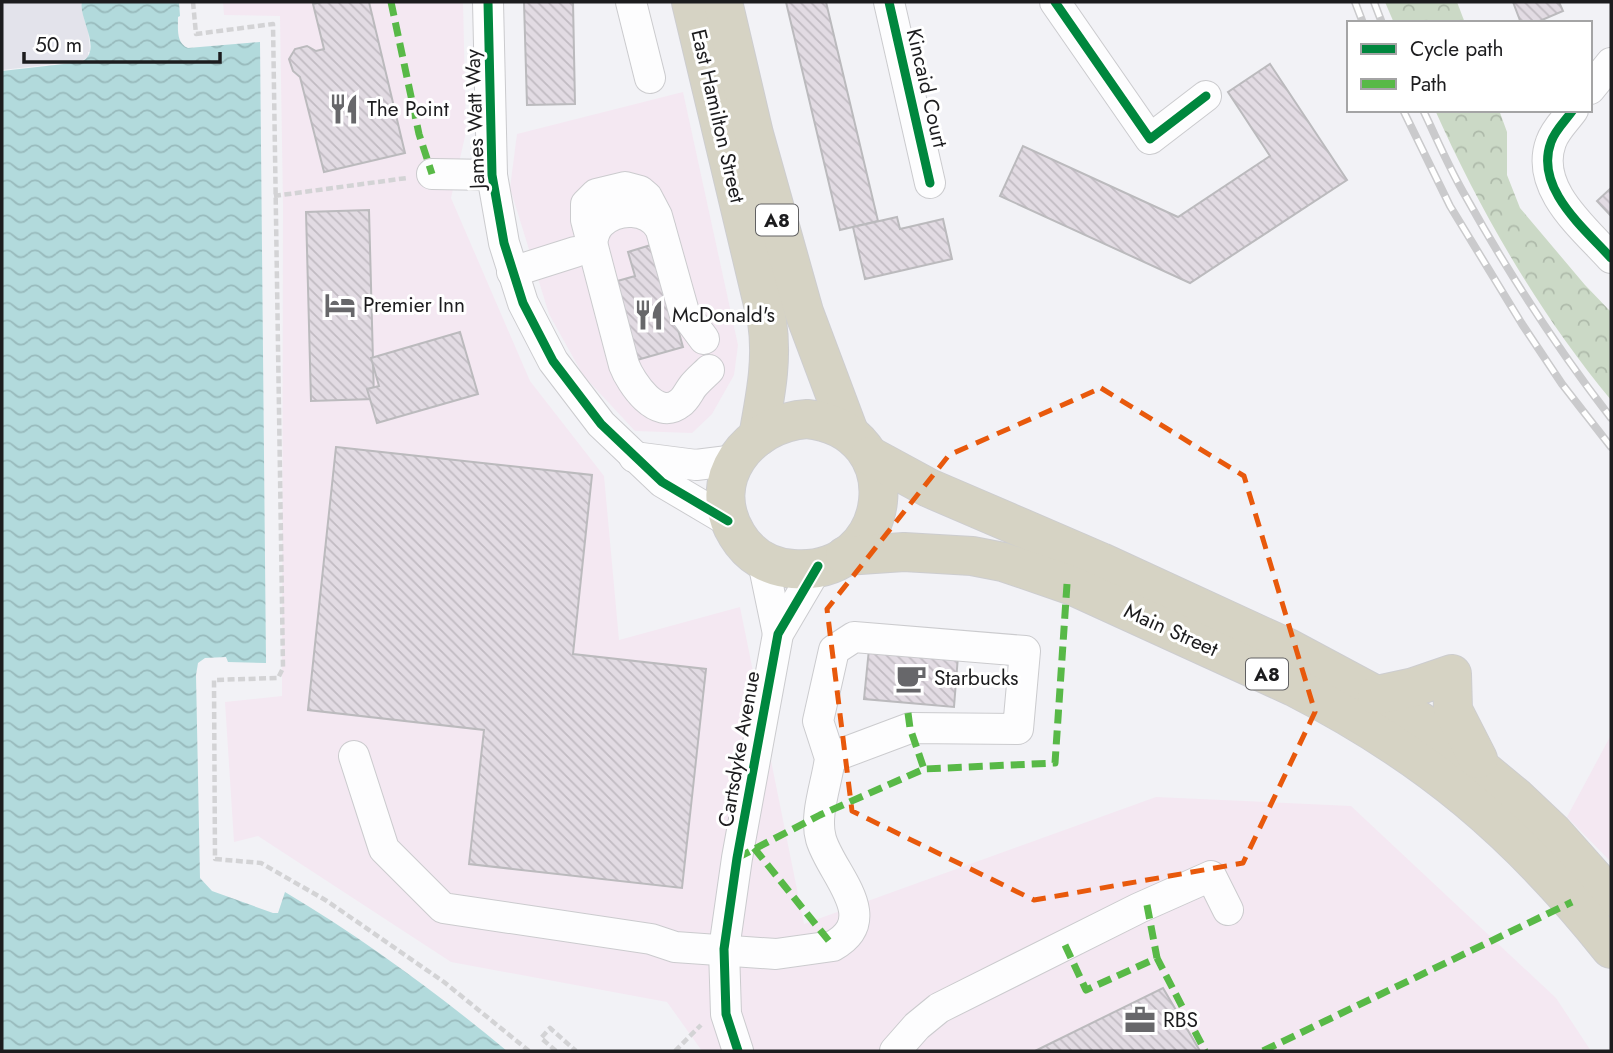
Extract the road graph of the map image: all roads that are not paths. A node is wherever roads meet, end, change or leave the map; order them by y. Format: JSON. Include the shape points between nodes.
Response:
{"nodes":[{"id":1,"x":488,"y":2,"type":"edge"},
{"id":2,"x":631,"y":2,"type":"edge"},
{"id":3,"x":691,"y":2,"type":"edge"},
{"id":4,"x":723,"y":2,"type":"edge"},
{"id":5,"x":889,"y":2,"type":"edge"},
{"id":6,"x":1055,"y":2,"type":"edge"},
{"id":7,"x":1611,"y":63,"type":"edge"},
{"id":8,"x":650,"y":78,"type":"dead end"},
{"id":9,"x":1592,"y":87,"type":"edge"},
{"id":10,"x":1206,"y":96,"type":"dead end"},
{"id":11,"x":1571,"y":112,"type":"edge"},
{"id":12,"x":432,"y":174,"type":"road end"},
{"id":13,"x":492,"y":175,"type":"junction"},
{"id":14,"x":930,"y":183,"type":"dead end"},
{"id":15,"x":583,"y":248,"type":"junction"},
{"id":16,"x":1611,"y":258,"type":"edge"},
{"id":17,"x":512,"y":272,"type":"junction"},
{"id":18,"x":704,"y":339,"type":"dead end"},
{"id":19,"x":709,"y":370,"type":"dead end"},
{"id":20,"x":859,"y":444,"type":"junction"},
{"id":21,"x":747,"y":448,"type":"junction"},
{"id":22,"x":634,"y":457,"type":"junction"},
{"id":23,"x":728,"y":521,"type":"junction"},
{"id":24,"x":832,"y":561,"type":"junction"},
{"id":25,"x":763,"y":562,"type":"junction"},
{"id":26,"x":778,"y":634,"type":"junction"},
{"id":27,"x":1377,"y":695,"type":"junction"},
{"id":28,"x":354,"y":756,"type":"dead end"},
{"id":29,"x":830,"y":758,"type":"junction"},
{"id":30,"x":1483,"y":768,"type":"junction"},
{"id":31,"x":1611,"y":897,"type":"edge"},
{"id":32,"x":1228,"y":910,"type":"dead end"},
{"id":33,"x":724,"y":949,"type":"junction"},
{"id":34,"x":1611,"y":949,"type":"edge"},
{"id":35,"x":738,"y":1051,"type":"edge"},
{"id":36,"x":895,"y":1051,"type":"edge"}],
"edges":[{"from":1,"to":13,"type":"street","name":"James Watt Way"},
{"from":2,"to":8,"type":"street"},
{"from":3,"to":21,"type":"highway","name":"East Hamilton Street","number":"A8","via":[[770,344],[769,368]]},
{"from":4,"to":20,"type":"highway","name":"East Hamilton Street","number":"A8","via":[[804,312]]},
{"from":5,"to":14,"type":"street","name":"Kincaid Court"},
{"from":6,"to":10,"type":"street","via":[[1150,139]]},
{"from":7,"to":9,"type":"street"},
{"from":11,"to":16,"type":"street","via":[[1550,144],[1549,172],[1562,202]]},
{"from":12,"to":13,"type":"street"},
{"from":13,"to":17,"type":"street","name":"James Watt Way"},
{"from":15,"to":17,"type":"street"},
{"from":15,"to":18,"type":"street","via":[[586,204],[596,194],[617,188],[640,191],[653,205],[684,312]]},
{"from":15,"to":19,"type":"street","via":[[628,376],[640,394],[658,405],[674,406]]},
{"from":17,"to":22,"type":"street","name":"James Watt Way","via":[[553,361]]},
{"from":20,"to":21,"type":"highway","number":"A8","via":[[822,421],[807,419],[778,424]]},
{"from":20,"to":24,"type":"highway","number":"A8","via":[[879,482],[878,511],[866,537]]},
{"from":20,"to":27,"type":"highway","name":"Main Street","number":"A8","via":[[929,488],[1288,648]]},
{"from":21,"to":22,"type":"street","via":[[696,465]]},
{"from":21,"to":23,"type":"highway","number":"A8","via":[[725,494]]},
{"from":22,"to":23,"type":"street","name":"James Watt Way","via":[[662,482]]},
{"from":23,"to":25,"type":"highway","via":[[745,548]]},
{"from":24,"to":25,"type":"highway","number":"A8","via":[[793,569]]},
{"from":24,"to":26,"type":"street","name":"Cartsdyke Avenue"},
{"from":24,"to":34,"type":"highway","name":"Main Street","number":"A8","via":[[904,552],[1003,562],[1085,592],[1305,692],[1408,753],[1480,808],[1550,875]]},
{"from":25,"to":26,"type":"street","name":"Cartsdyke Avenue"},
{"from":26,"to":33,"type":"street","name":"Cartsdyke Avenue"},
{"from":27,"to":30,"type":"highway","name":"Main Street","number":"A8"},
{"from":27,"to":30,"type":"highway","via":[[1452,674],[1453,710]]},
{"from":28,"to":33,"type":"street","via":[[384,849],[443,908],[651,939],[675,947]]},
{"from":29,"to":29,"type":"street","via":[[909,728],[1018,729],[1025,651],[854,637],[834,650],[818,721]]},
{"from":29,"to":33,"type":"street","via":[[820,815],[821,838],[856,908],[854,925],[833,946],[776,954]]},
{"from":30,"to":31,"type":"highway","name":"Main Street","number":"A8","via":[[1553,832]]},
{"from":32,"to":36,"type":"street","via":[[1211,876],[939,1008]]},
{"from":33,"to":35,"type":"street","name":"Cartsdyke Avenue","via":[[726,1014]]}]}
